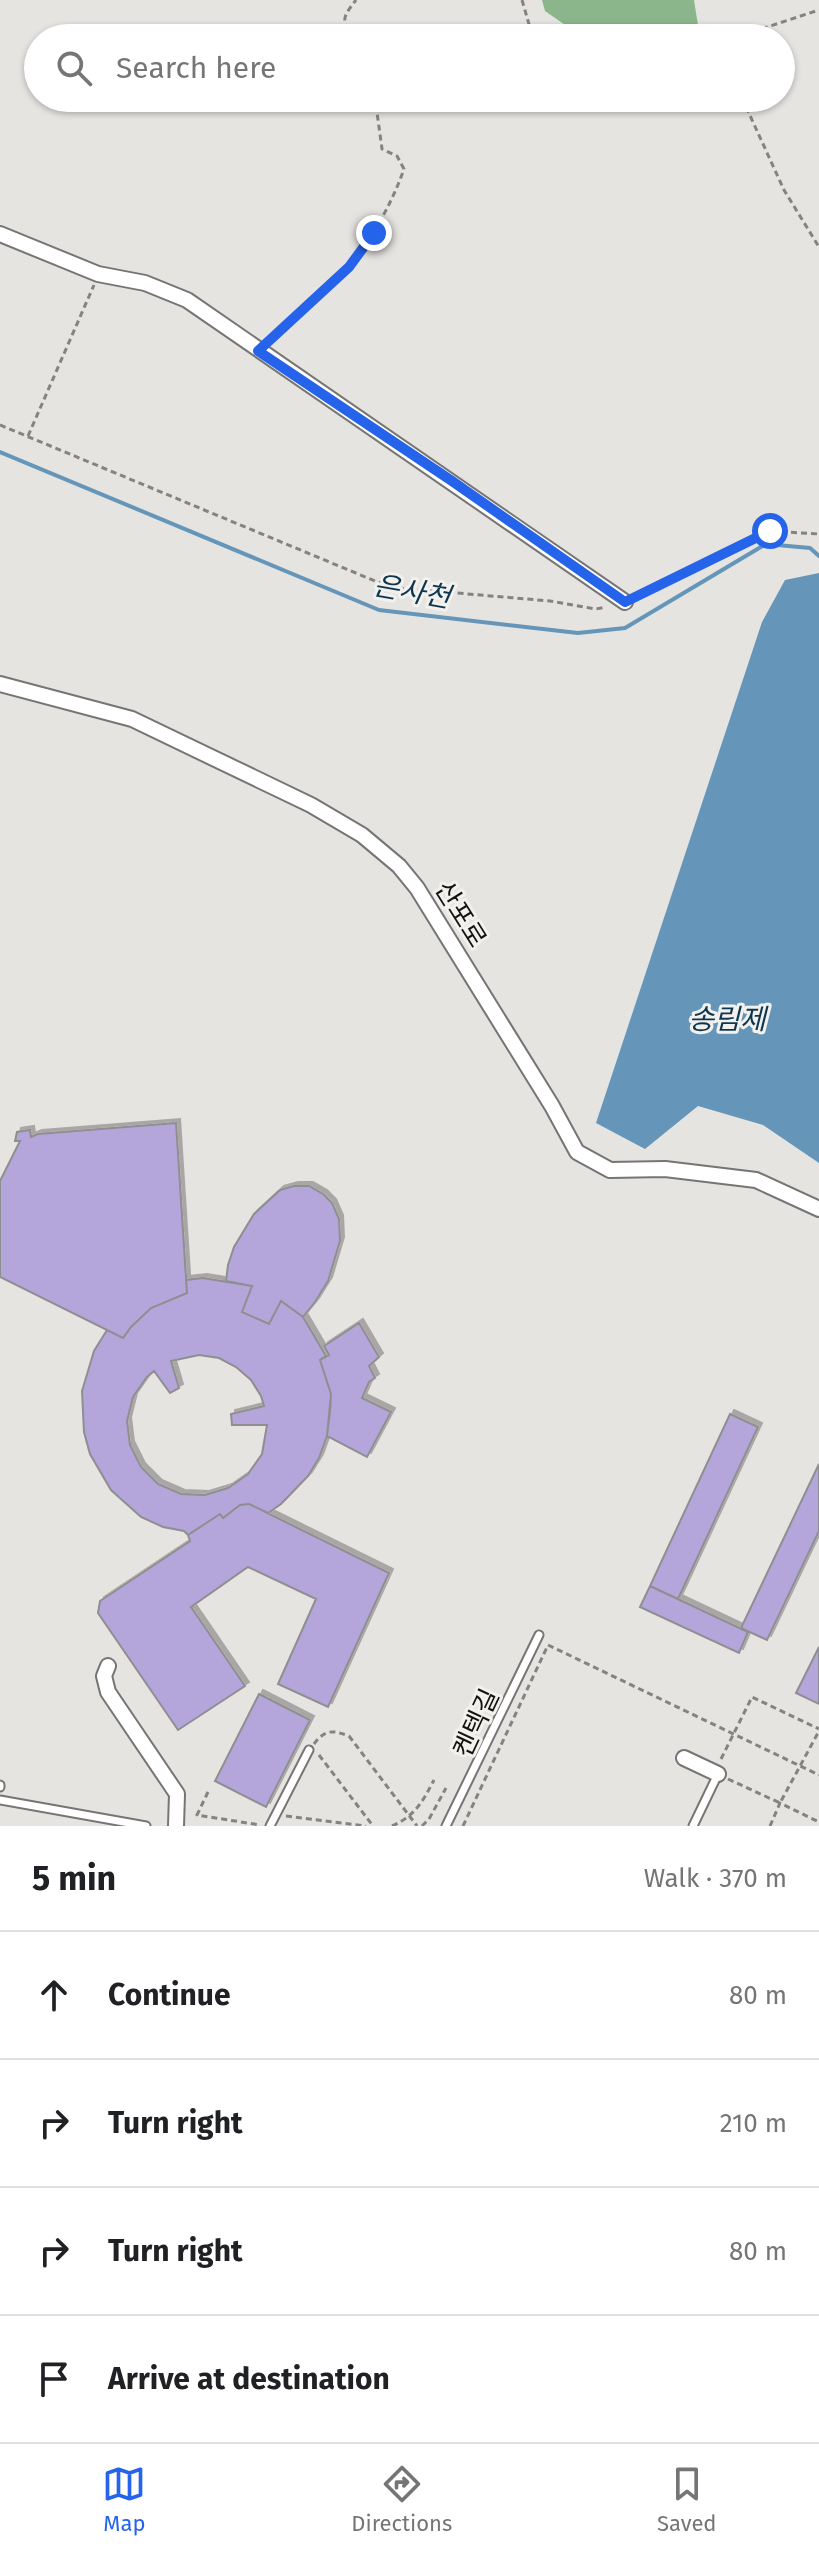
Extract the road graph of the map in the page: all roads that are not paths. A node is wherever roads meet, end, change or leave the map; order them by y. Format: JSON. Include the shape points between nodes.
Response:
{"nodes":[{"id":1,"x":0,"y":234,"type":"edge"},
{"id":2,"x":625,"y":602,"type":"road end"},
{"id":3,"x":0,"y":684,"type":"edge"},
{"id":4,"x":819,"y":1209,"type":"edge"},
{"id":5,"x":539,"y":1635,"type":"dead end"},
{"id":6,"x":108,"y":1666,"type":"dead end"},
{"id":7,"x":310,"y":1748,"type":"road end"},
{"id":8,"x":684,"y":1758,"type":"dead end"},
{"id":9,"x":722,"y":1772,"type":"joint"},
{"id":10,"x":0,"y":1800,"type":"edge"},
{"id":11,"x":146,"y":1826,"type":"edge"},
{"id":12,"x":176,"y":1826,"type":"edge"},
{"id":13,"x":270,"y":1826,"type":"edge"},
{"id":14,"x":446,"y":1826,"type":"edge"},
{"id":15,"x":693,"y":1826,"type":"edge"}],
"edges":[{"from":1,"to":2,"type":"street","via":[[98,274],[176,294]]},
{"from":3,"to":4,"type":"street","name":"산포로","via":[[132,719],[362,835],[417,888],[577,1152],[610,1170],[665,1169],[756,1180]]},
{"from":5,"to":14,"type":"lane","name":"켄텍길"},
{"from":6,"to":12,"type":"street","via":[[108,1692],[177,1794]]},
{"from":7,"to":13,"type":"lane"},
{"from":8,"to":9,"type":"street"},
{"from":9,"to":15,"type":"lane"},
{"from":10,"to":11,"type":"lane"}]}
